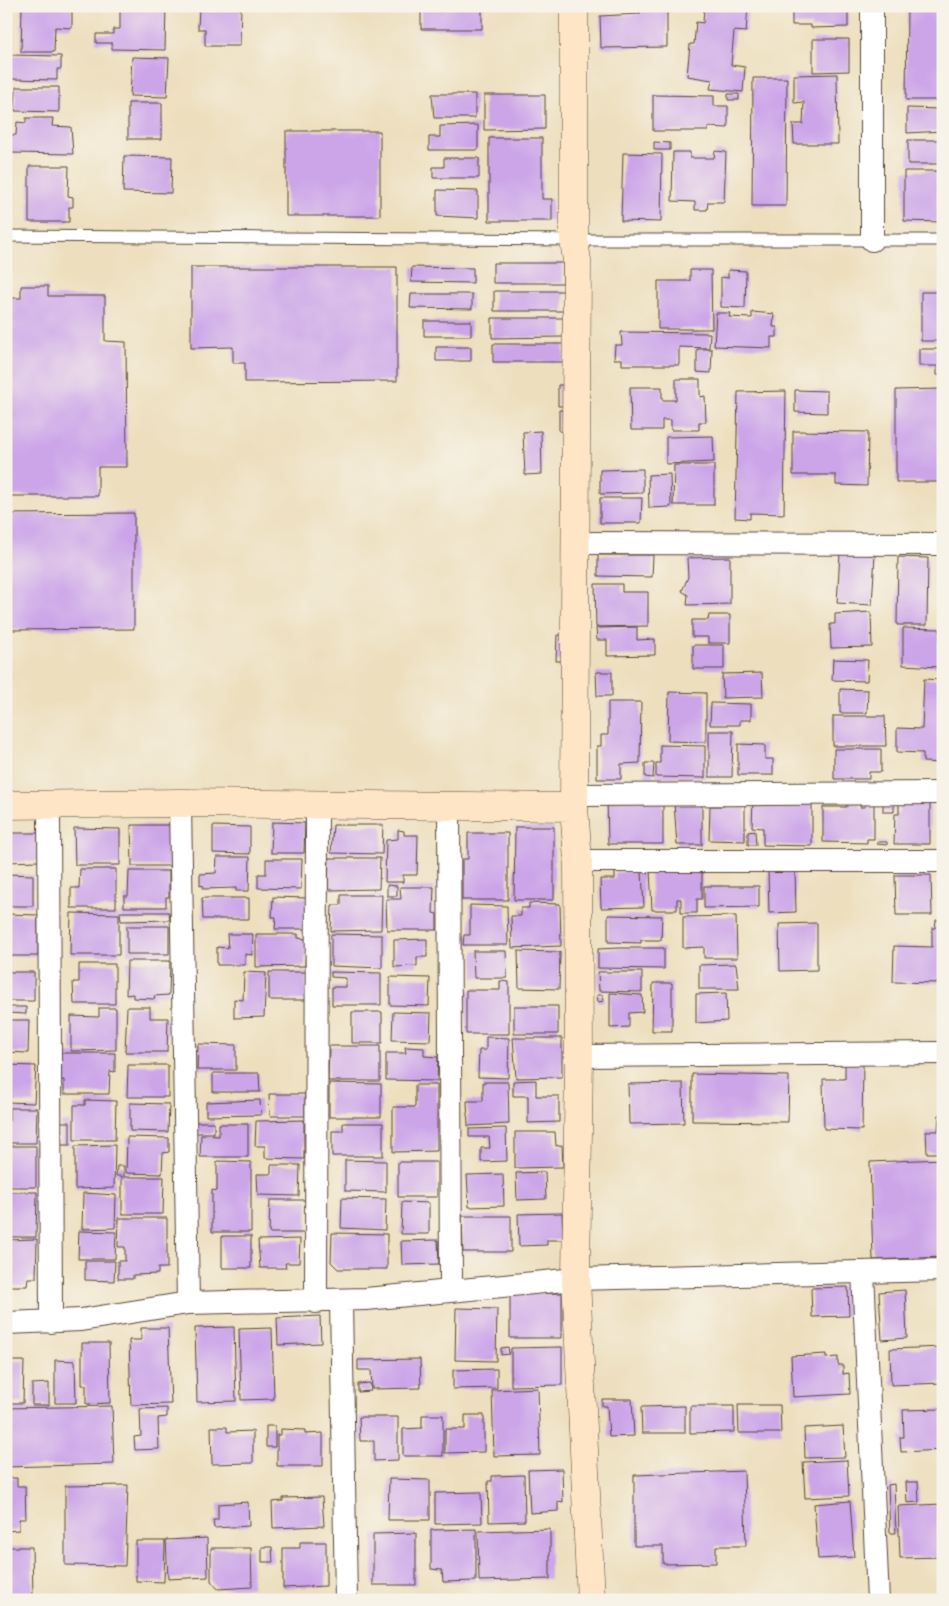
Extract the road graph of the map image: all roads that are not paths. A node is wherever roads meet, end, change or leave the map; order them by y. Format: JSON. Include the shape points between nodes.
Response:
{"nodes":[{"id":1,"x":574,"y":6,"type":"edge"},
{"id":2,"x":872,"y":6,"type":"edge"},
{"id":3,"x":6,"y":236,"type":"edge"},
{"id":4,"x":574,"y":240,"type":"junction"},
{"id":5,"x":872,"y":240,"type":"junction"},
{"id":6,"x":943,"y":240,"type":"edge"},
{"id":7,"x":575,"y":543,"type":"junction"},
{"id":8,"x":943,"y":544,"type":"edge"},
{"id":9,"x":943,"y":793,"type":"edge"},
{"id":10,"x":575,"y":801,"type":"junction"},
{"id":11,"x":180,"y":803,"type":"junction"},
{"id":12,"x":317,"y":804,"type":"junction"},
{"id":13,"x":6,"y":805,"type":"edge"},
{"id":14,"x":449,"y":805,"type":"junction"},
{"id":15,"x":49,"y":806,"type":"junction"},
{"id":16,"x":578,"y":861,"type":"junction"},
{"id":17,"x":943,"y":861,"type":"edge"},
{"id":18,"x":943,"y":1053,"type":"edge"},
{"id":19,"x":579,"y":1056,"type":"junction"},
{"id":20,"x":943,"y":1270,"type":"edge"},
{"id":21,"x":864,"y":1272,"type":"junction"},
{"id":22,"x":576,"y":1280,"type":"junction"},
{"id":23,"x":451,"y":1290,"type":"junction"},
{"id":24,"x":340,"y":1300,"type":"junction"},
{"id":25,"x":316,"y":1302,"type":"junction"},
{"id":26,"x":188,"y":1303,"type":"junction"},
{"id":27,"x":51,"y":1322,"type":"junction"},
{"id":28,"x":6,"y":1323,"type":"edge"},
{"id":29,"x":346,"y":1600,"type":"edge"},
{"id":30,"x":592,"y":1600,"type":"edge"},
{"id":31,"x":878,"y":1600,"type":"edge"}],
"edges":[{"from":1,"to":4,"type":"street"},
{"from":2,"to":5,"type":"street"},
{"from":3,"to":4,"type":"lane"},
{"from":4,"to":5,"type":"lane"},
{"from":4,"to":7,"type":"street","via":[[577,261]]},
{"from":5,"to":6,"type":"lane"},
{"from":7,"to":8,"type":"street"},
{"from":7,"to":10,"type":"street"},
{"from":9,"to":10,"type":"street"},
{"from":10,"to":14,"type":"street"},
{"from":10,"to":16,"type":"street"},
{"from":11,"to":12,"type":"street"},
{"from":11,"to":15,"type":"street"},
{"from":11,"to":26,"type":"street"},
{"from":12,"to":14,"type":"street"},
{"from":12,"to":25,"type":"street"},
{"from":13,"to":15,"type":"street"},
{"from":14,"to":23,"type":"street"},
{"from":15,"to":27,"type":"street"},
{"from":16,"to":17,"type":"street"},
{"from":16,"to":19,"type":"street"},
{"from":18,"to":19,"type":"street"},
{"from":19,"to":22,"type":"street"},
{"from":20,"to":21,"type":"street"},
{"from":21,"to":22,"type":"street"},
{"from":21,"to":31,"type":"street"},
{"from":22,"to":23,"type":"street"},
{"from":22,"to":30,"type":"street"},
{"from":23,"to":24,"type":"street"},
{"from":24,"to":25,"type":"street"},
{"from":24,"to":29,"type":"street"},
{"from":25,"to":26,"type":"street"},
{"from":26,"to":27,"type":"street"},
{"from":27,"to":28,"type":"street"}]}
